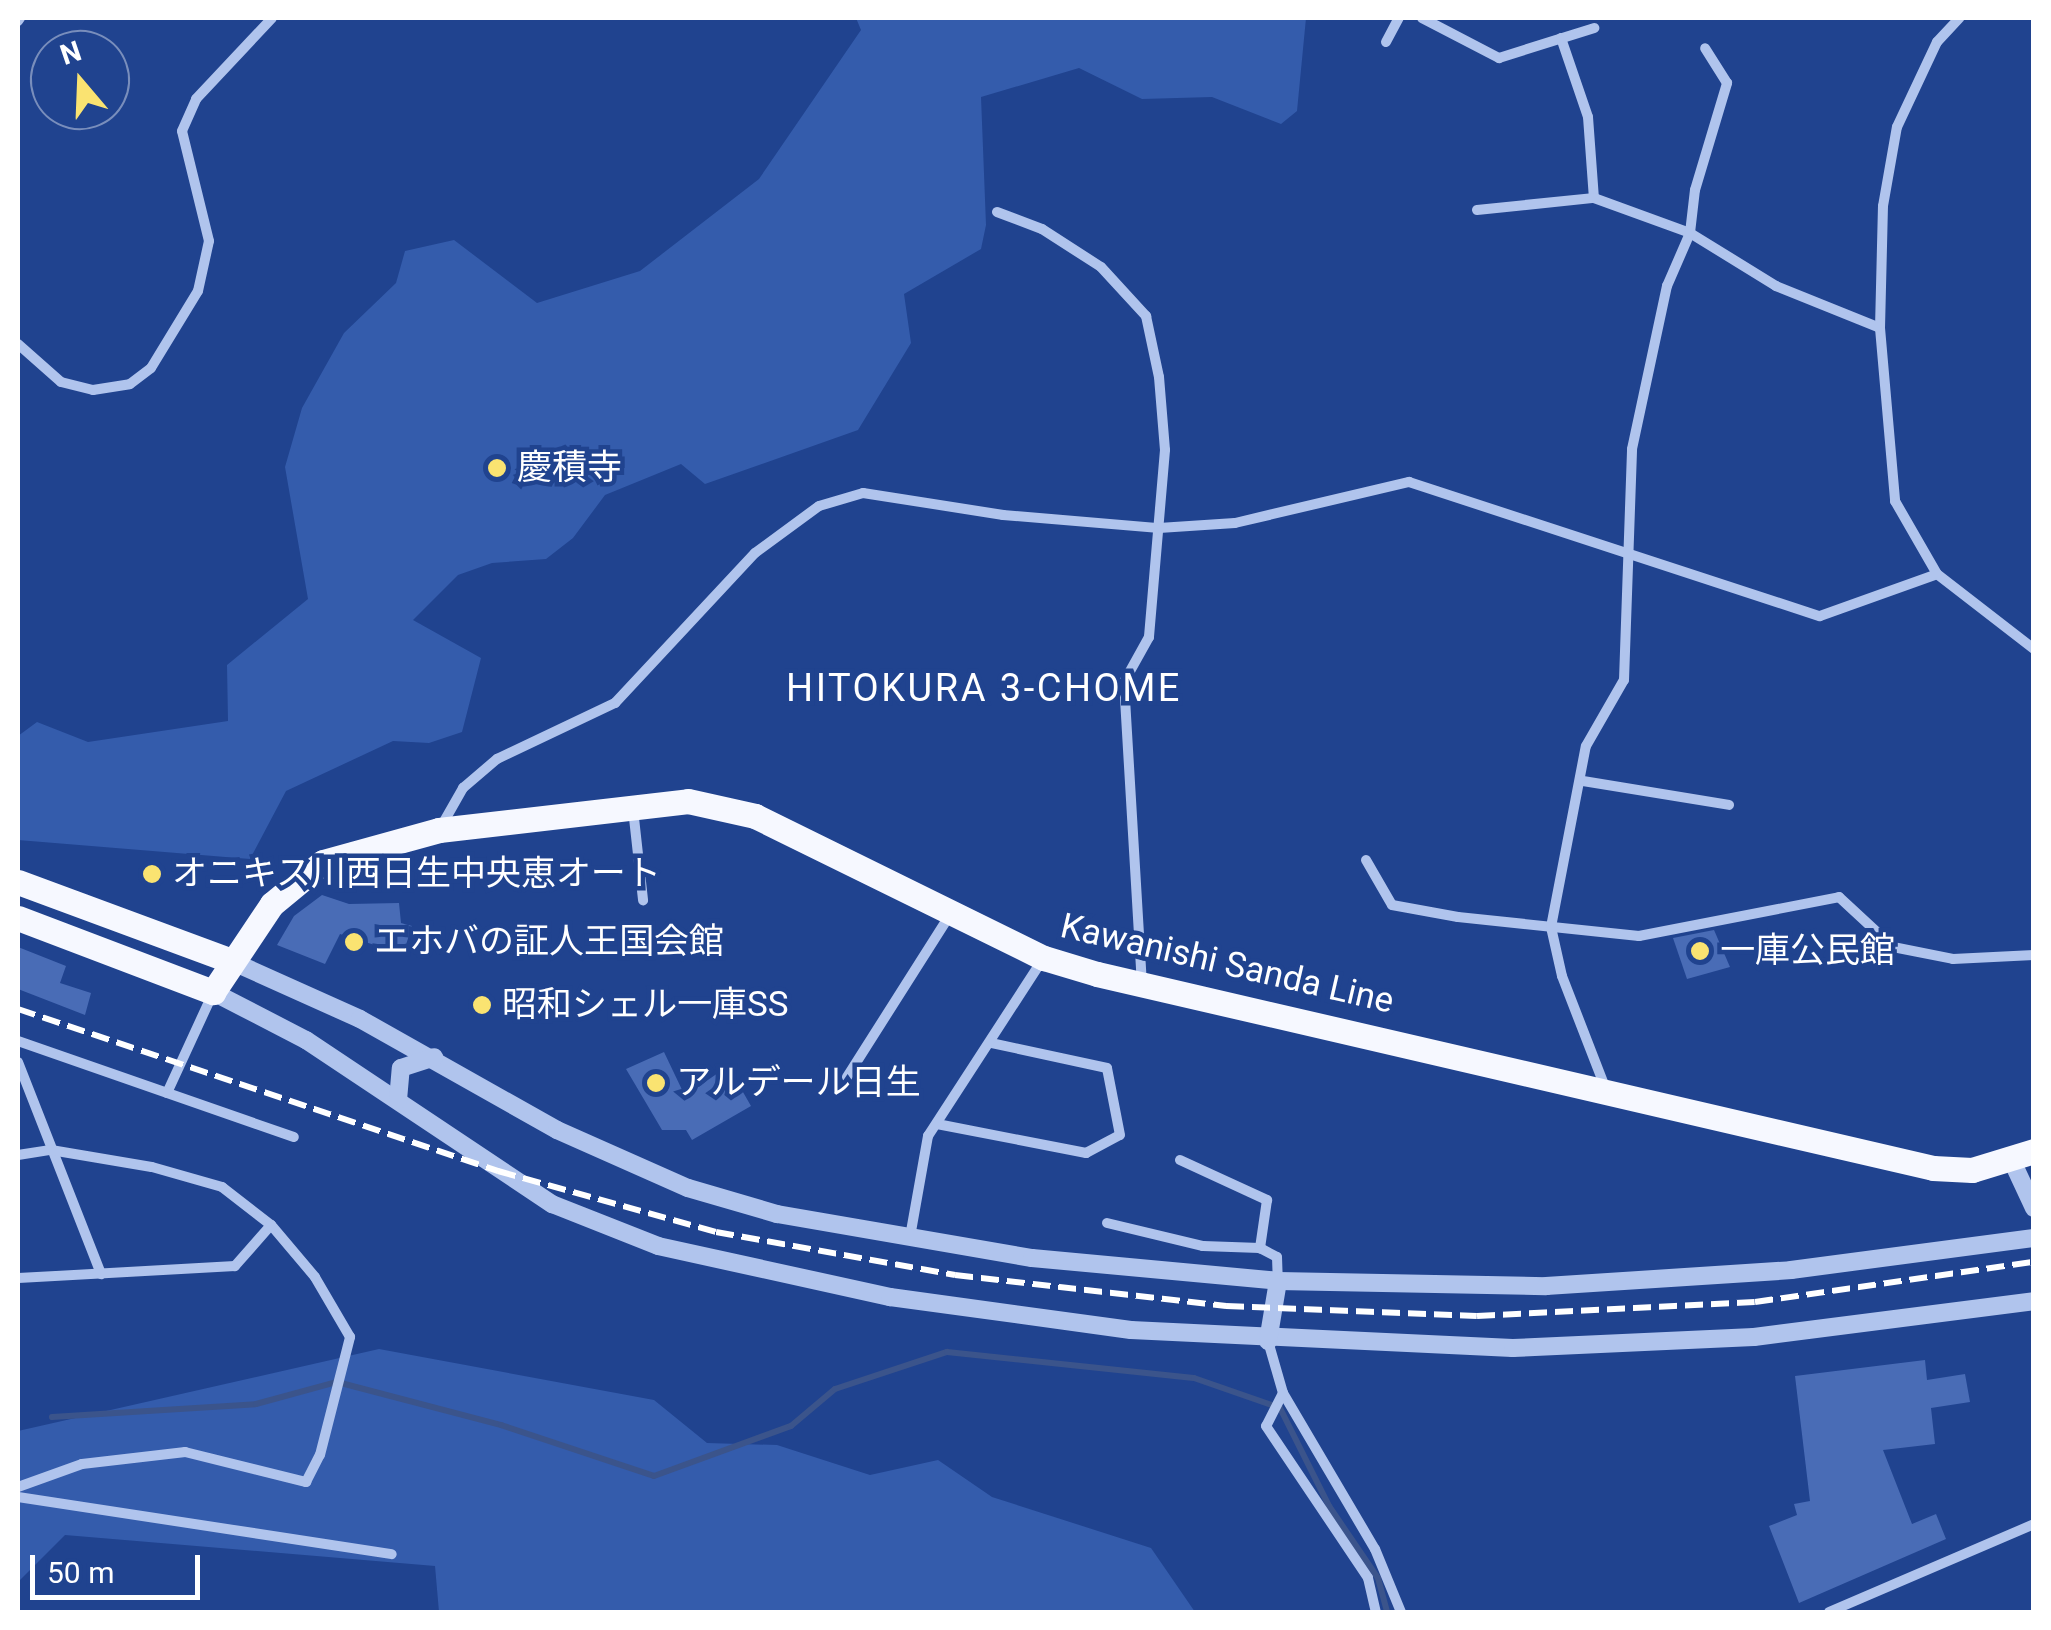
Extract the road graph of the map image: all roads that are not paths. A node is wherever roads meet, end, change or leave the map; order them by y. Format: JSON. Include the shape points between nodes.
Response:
{"nodes":[{"id":1,"x":272,"y":18,"type":"edge"},
{"id":2,"x":1399,"y":18,"type":"edge"},
{"id":3,"x":1422,"y":18,"type":"edge"},
{"id":4,"x":1959,"y":18,"type":"edge"},
{"id":5,"x":1594,"y":28,"type":"dead end"},
{"id":6,"x":1560,"y":38,"type":"junction"},
{"id":7,"x":1386,"y":42,"type":"dead end"},
{"id":8,"x":1705,"y":48,"type":"dead end"},
{"id":9,"x":1594,"y":198,"type":"junction"},
{"id":10,"x":1477,"y":210,"type":"dead end"},
{"id":11,"x":997,"y":212,"type":"dead end"},
{"id":12,"x":1690,"y":233,"type":"junction"},
{"id":13,"x":1880,"y":328,"type":"junction"},
{"id":14,"x":18,"y":344,"type":"edge"},
{"id":15,"x":1160,"y":528,"type":"junction"},
{"id":16,"x":1626,"y":553,"type":"junction"},
{"id":17,"x":1937,"y":574,"type":"junction"},
{"id":18,"x":2033,"y":651,"type":"edge"},
{"id":19,"x":1583,"y":781,"type":"junction"},
{"id":20,"x":1729,"y":805,"type":"dead end"},
{"id":21,"x":632,"y":808,"type":"junction"},
{"id":22,"x":439,"y":830,"type":"junction"},
{"id":23,"x":1366,"y":860,"type":"dead end"},
{"id":24,"x":18,"y":882,"type":"edge"},
{"id":25,"x":643,"y":900,"type":"dead end"},
{"id":26,"x":952,"y":912,"type":"junction"},
{"id":27,"x":18,"y":918,"type":"edge"},
{"id":28,"x":1551,"y":927,"type":"junction"},
{"id":29,"x":2034,"y":955,"type":"edge"},
{"id":30,"x":1044,"y":958,"type":"junction"},
{"id":31,"x":230,"y":961,"type":"junction"},
{"id":32,"x":1142,"y":983,"type":"junction"},
{"id":33,"x":213,"y":992,"type":"junction"},
{"id":34,"x":18,"y":1041,"type":"edge"},
{"id":35,"x":991,"y":1043,"type":"junction"},
{"id":36,"x":434,"y":1058,"type":"junction"},
{"id":37,"x":18,"y":1062,"type":"edge"},
{"id":38,"x":847,"y":1077,"type":"dead end"},
{"id":39,"x":1605,"y":1087,"type":"junction"},
{"id":40,"x":167,"y":1093,"type":"junction"},
{"id":41,"x":398,"y":1100,"type":"junction"},
{"id":42,"x":937,"y":1124,"type":"junction"},
{"id":43,"x":294,"y":1138,"type":"dead end"},
{"id":44,"x":51,"y":1150,"type":"junction"},
{"id":45,"x":18,"y":1155,"type":"edge"},
{"id":46,"x":2023,"y":1156,"type":"edge"},
{"id":47,"x":1180,"y":1160,"type":"dead end"},
{"id":48,"x":2034,"y":1208,"type":"edge"},
{"id":49,"x":1107,"y":1223,"type":"dead end"},
{"id":50,"x":272,"y":1224,"type":"junction"},
{"id":51,"x":910,"y":1237,"type":"junction"},
{"id":52,"x":2034,"y":1238,"type":"edge"},
{"id":53,"x":1260,"y":1248,"type":"junction"},
{"id":54,"x":102,"y":1274,"type":"junction"},
{"id":55,"x":18,"y":1278,"type":"edge"},
{"id":56,"x":1278,"y":1281,"type":"junction"},
{"id":57,"x":2034,"y":1302,"type":"edge"},
{"id":58,"x":1268,"y":1341,"type":"junction"},
{"id":59,"x":1283,"y":1393,"type":"junction"},
{"id":60,"x":18,"y":1487,"type":"edge"},
{"id":61,"x":18,"y":1497,"type":"edge"},
{"id":62,"x":2034,"y":1524,"type":"edge"},
{"id":63,"x":392,"y":1554,"type":"dead end"},
{"id":64,"x":1376,"y":1612,"type":"edge"},
{"id":65,"x":1401,"y":1612,"type":"edge"},
{"id":66,"x":1828,"y":1612,"type":"edge"}],
"edges":[{"from":1,"to":14,"type":"street","via":[[196,98],[182,131],[210,241],[198,290],[151,368],[130,384],[93,390],[61,382]]},
{"from":2,"to":7,"type":"street"},
{"from":3,"to":6,"type":"street","via":[[1499,58]]},
{"from":4,"to":13,"type":"street","via":[[1937,42],[1897,127],[1883,206]]},
{"from":5,"to":6,"type":"street"},
{"from":6,"to":9,"type":"street","via":[[1588,118]]},
{"from":8,"to":12,"type":"street","via":[[1727,83],[1695,190]]},
{"from":9,"to":10,"type":"street"},
{"from":9,"to":12,"type":"street"},
{"from":11,"to":15,"type":"street","via":[[1042,229],[1100,267],[1146,316],[1165,450]]},
{"from":12,"to":13,"type":"street","via":[[1776,286]]},
{"from":12,"to":16,"type":"street","via":[[1667,286],[1632,449]]},
{"from":13,"to":17,"type":"street","via":[[1895,500]]},
{"from":15,"to":16,"type":"street","via":[[1234,523],[1409,482]]},
{"from":15,"to":22,"type":"street","via":[[1003,515],[864,493],[819,506],[755,553],[615,703],[497,759],[463,788]]},
{"from":15,"to":32,"type":"street","via":[[1149,637],[1124,682]]},
{"from":16,"to":17,"type":"street","via":[[1820,616]]},
{"from":16,"to":19,"type":"street","via":[[1624,680],[1586,746]]},
{"from":17,"to":18,"type":"street"},
{"from":19,"to":20,"type":"street"},
{"from":19,"to":28,"type":"street"},
{"from":21,"to":22,"type":"main road","name":"Kawanishi Sanda Line"},
{"from":21,"to":25,"type":"street"},
{"from":21,"to":26,"type":"main road","name":"Kawanishi Sanda Line","via":[[688,801],[755,816]]},
{"from":22,"to":31,"type":"main road","name":"Kawanishi Sanda Line","via":[[323,862],[272,904]]},
{"from":23,"to":28,"type":"street","via":[[1392,905]]},
{"from":24,"to":31,"type":"main road"},
{"from":26,"to":30,"type":"main road","name":"Kawanishi Sanda Line"},
{"from":26,"to":38,"type":"street"},
{"from":27,"to":33,"type":"main road"},
{"from":28,"to":29,"type":"street","via":[[1639,936],[1839,897],[1893,947],[1954,959]]},
{"from":28,"to":39,"type":"street","via":[[1562,976]]},
{"from":30,"to":32,"type":"main road","name":"Kawanishi Sanda Line"},
{"from":30,"to":35,"type":"street"},
{"from":31,"to":33,"type":"main road","name":"Kawanishi Sanda Line"},
{"from":31,"to":36,"type":"street"},
{"from":32,"to":39,"type":"main road","name":"Kawanishi Sanda Line"},
{"from":33,"to":40,"type":"street"},
{"from":33,"to":41,"type":"street","via":[[306,1040]]},
{"from":34,"to":40,"type":"street"},
{"from":35,"to":42,"type":"street"},
{"from":35,"to":42,"type":"street","via":[[1107,1068],[1120,1135],[1086,1153]]},
{"from":36,"to":41,"type":"street","via":[[401,1068]]},
{"from":36,"to":51,"type":"street","via":[[558,1130],[688,1188],[778,1214]]},
{"from":37,"to":44,"type":"street"},
{"from":39,"to":46,"type":"main road","name":"Kawanishi Sanda Line","via":[[1934,1168],[1972,1170]]},
{"from":40,"to":43,"type":"street"},
{"from":41,"to":58,"type":"street","via":[[538,1196],[677,1251],[952,1307]]},
{"from":42,"to":51,"type":"street","via":[[928,1136]]},
{"from":44,"to":45,"type":"street"},
{"from":44,"to":50,"type":"street","via":[[152,1166],[222,1187]]},
{"from":44,"to":54,"type":"street"},
{"from":46,"to":48,"type":"street"},
{"from":47,"to":53,"type":"street","via":[[1267,1200]]},
{"from":49,"to":53,"type":"street","via":[[1203,1246]]},
{"from":50,"to":54,"type":"street","via":[[235,1266]]},
{"from":50,"to":60,"type":"street","via":[[315,1277],[350,1337],[320,1455],[306,1482],[185,1452],[82,1464]]},
{"from":51,"to":56,"type":"street","via":[[1050,1260]]},
{"from":52,"to":56,"type":"street","via":[[1720,1277],[1546,1286]]},
{"from":53,"to":56,"type":"street","via":[[1277,1257]]},
{"from":54,"to":55,"type":"street"},
{"from":56,"to":58,"type":"street"},
{"from":57,"to":58,"type":"street","via":[[1850,1328],[1679,1342],[1513,1348]]},
{"from":58,"to":59,"type":"street"},
{"from":59,"to":64,"type":"street","via":[[1266,1426],[1368,1578]]},
{"from":59,"to":65,"type":"street","via":[[1375,1550]]},
{"from":61,"to":63,"type":"street"},
{"from":62,"to":66,"type":"street"}]}
